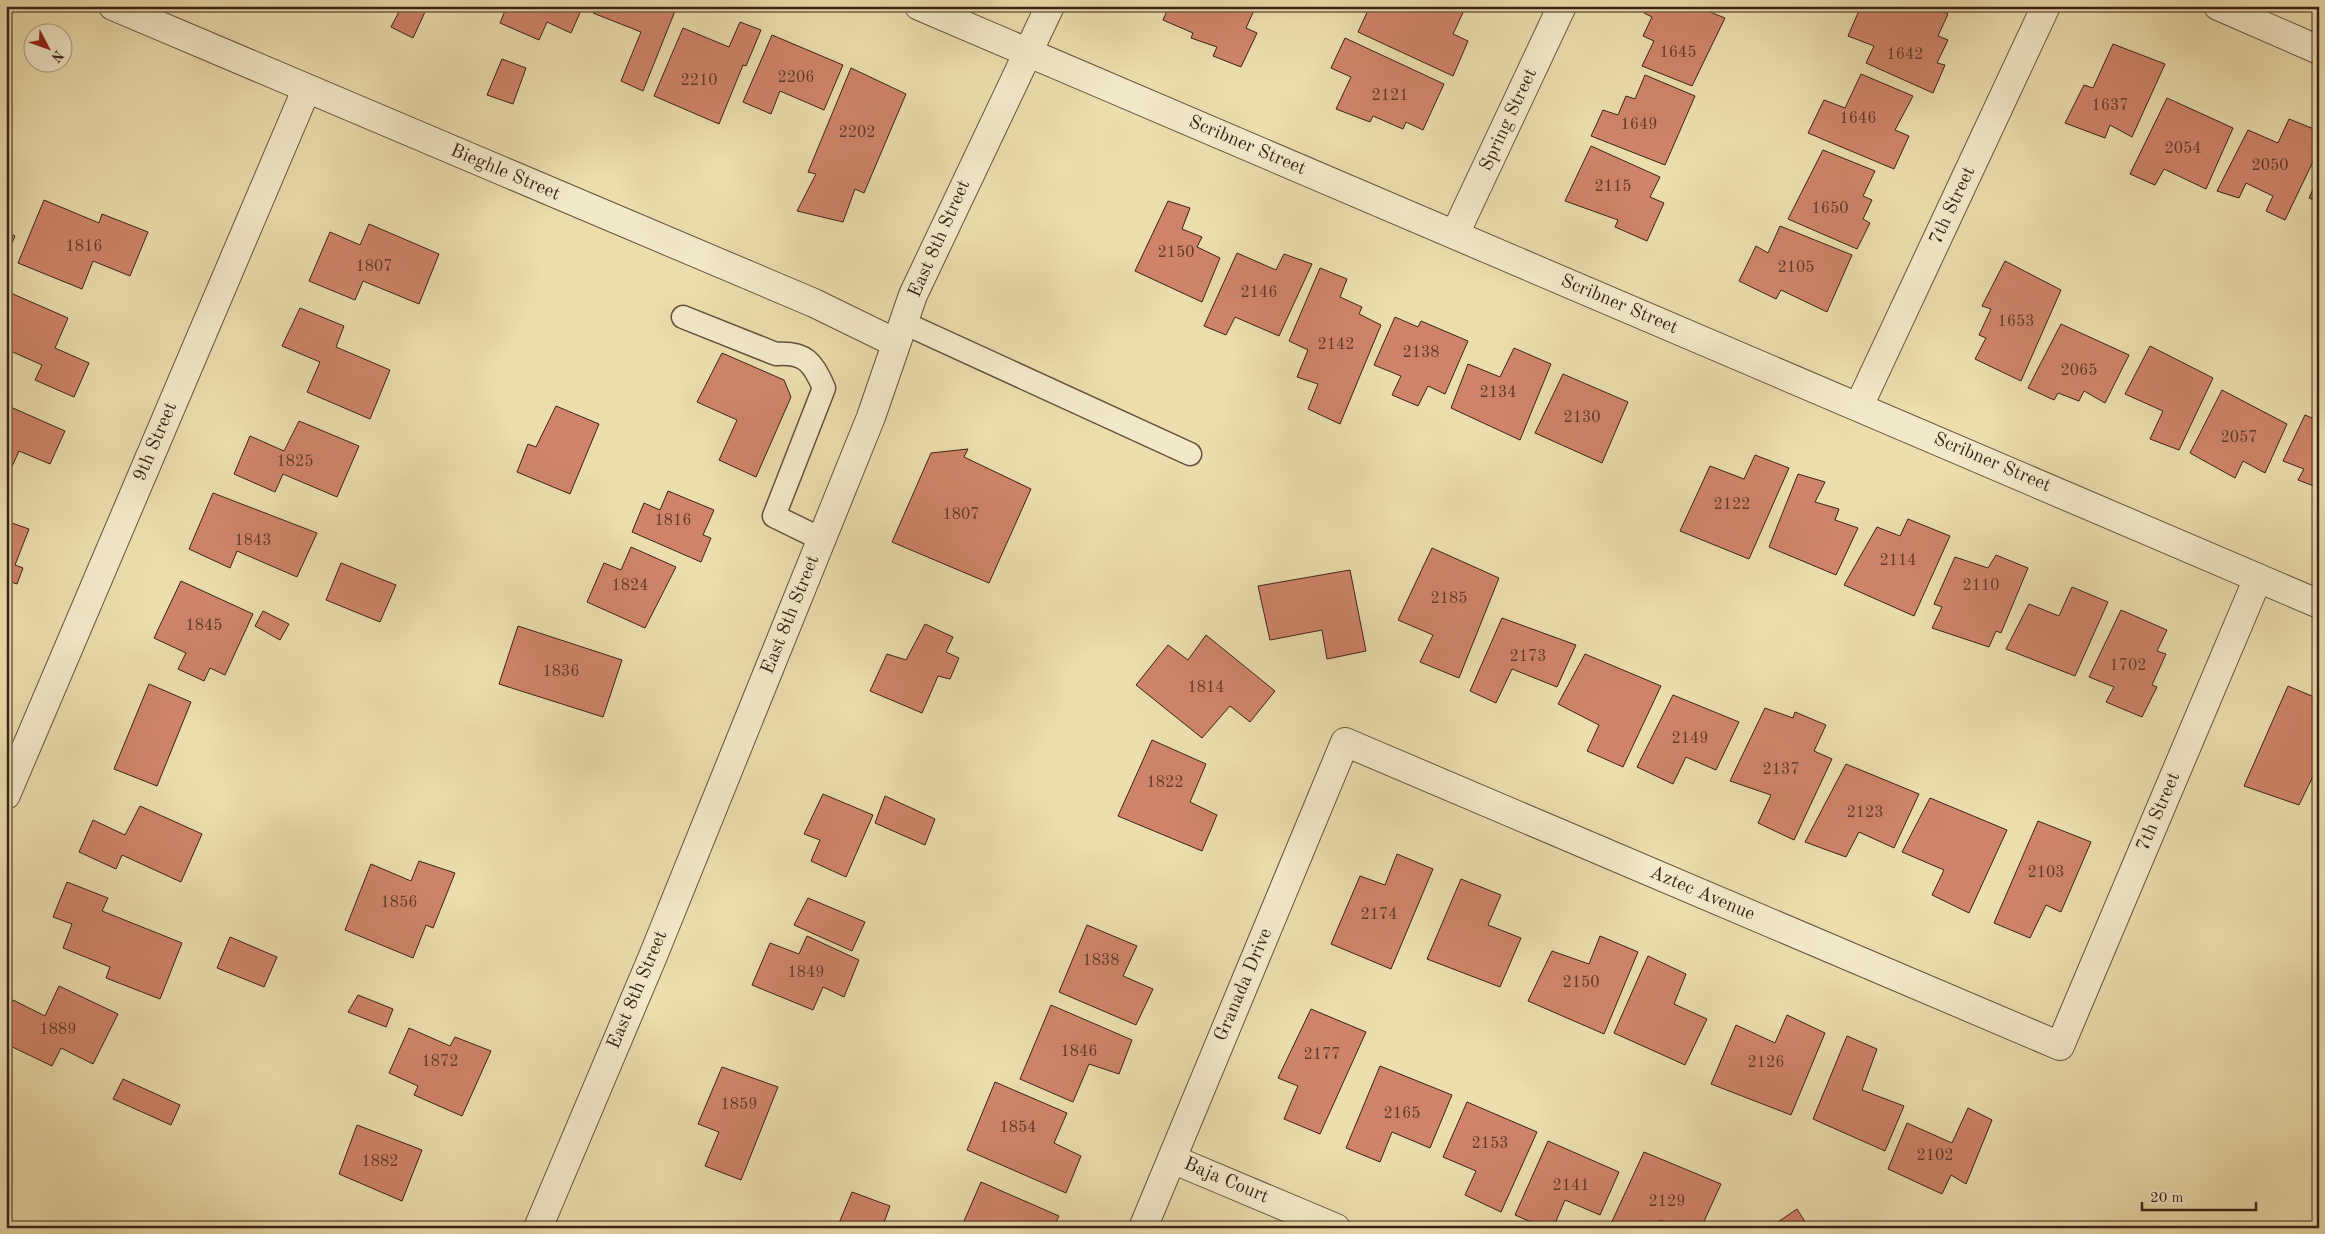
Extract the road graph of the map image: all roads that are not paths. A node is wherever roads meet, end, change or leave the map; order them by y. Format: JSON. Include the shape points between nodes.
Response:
{"nodes":[{"id":1,"x":113,"y":6,"type":"edge"},
{"id":2,"x":919,"y":6,"type":"edge"},
{"id":3,"x":1050,"y":6,"type":"edge"},
{"id":4,"x":1562,"y":6,"type":"edge"},
{"id":5,"x":2046,"y":6,"type":"edge"},
{"id":6,"x":2218,"y":6,"type":"edge"},
{"id":7,"x":2319,"y":50,"type":"edge"},
{"id":8,"x":1028,"y":53,"type":"junction"},
{"id":9,"x":306,"y":90,"type":"junction"},
{"id":10,"x":1455,"y":234,"type":"junction"},
{"id":11,"x":683,"y":316,"type":"dead end"},
{"id":12,"x":900,"y":333,"type":"junction"},
{"id":13,"x":1859,"y":406,"type":"junction"},
{"id":14,"x":1190,"y":454,"type":"dead end"},
{"id":15,"x":821,"y":539,"type":"junction"},
{"id":16,"x":2258,"y":578,"type":"junction"},
{"id":17,"x":2319,"y":604,"type":"edge"},
{"id":18,"x":1345,"y":742,"type":"joint"},
{"id":19,"x":6,"y":795,"type":"edge"},
{"id":20,"x":2060,"y":1046,"type":"joint"},
{"id":21,"x":1172,"y":1158,"type":"junction"},
{"id":22,"x":538,"y":1228,"type":"edge"},
{"id":23,"x":1143,"y":1228,"type":"edge"},
{"id":24,"x":1336,"y":1228,"type":"edge"}],
"edges":[{"from":1,"to":9,"type":"street","name":"Bieghle Street"},
{"from":2,"to":8,"type":"street","name":"Scribner Street"},
{"from":3,"to":8,"type":"street","name":"East 8th Street"},
{"from":4,"to":10,"type":"street","name":"Spring Street"},
{"from":5,"to":13,"type":"street","name":"7th Street"},
{"from":6,"to":7,"type":"street"},
{"from":8,"to":10,"type":"street","name":"Scribner Street"},
{"from":8,"to":12,"type":"street","name":"East 8th Street","via":[[913,295]]},
{"from":9,"to":12,"type":"street","name":"Bieghle Street","via":[[814,302]]},
{"from":9,"to":19,"type":"street","name":"9th Street"},
{"from":10,"to":13,"type":"street","name":"Scribner Street"},
{"from":11,"to":15,"type":"lane","via":[[776,354],[792,353],[805,358],[817,371],[824,388],[774,516]]},
{"from":12,"to":14,"type":"lane"},
{"from":12,"to":15,"type":"street","name":"East 8th Street","via":[[871,417]]},
{"from":13,"to":16,"type":"street","name":"Scribner Street"},
{"from":15,"to":22,"type":"street","name":"East 8th Street","via":[[653,956]]},
{"from":16,"to":17,"type":"street","name":"Scribner Street"},
{"from":16,"to":20,"type":"street","name":"7th Street"},
{"from":18,"to":20,"type":"street","name":"Aztec Avenue"},
{"from":18,"to":21,"type":"street","name":"Granada Drive"},
{"from":21,"to":23,"type":"street","name":"Granada Drive"},
{"from":21,"to":24,"type":"street","name":"Baja Court"}]}
